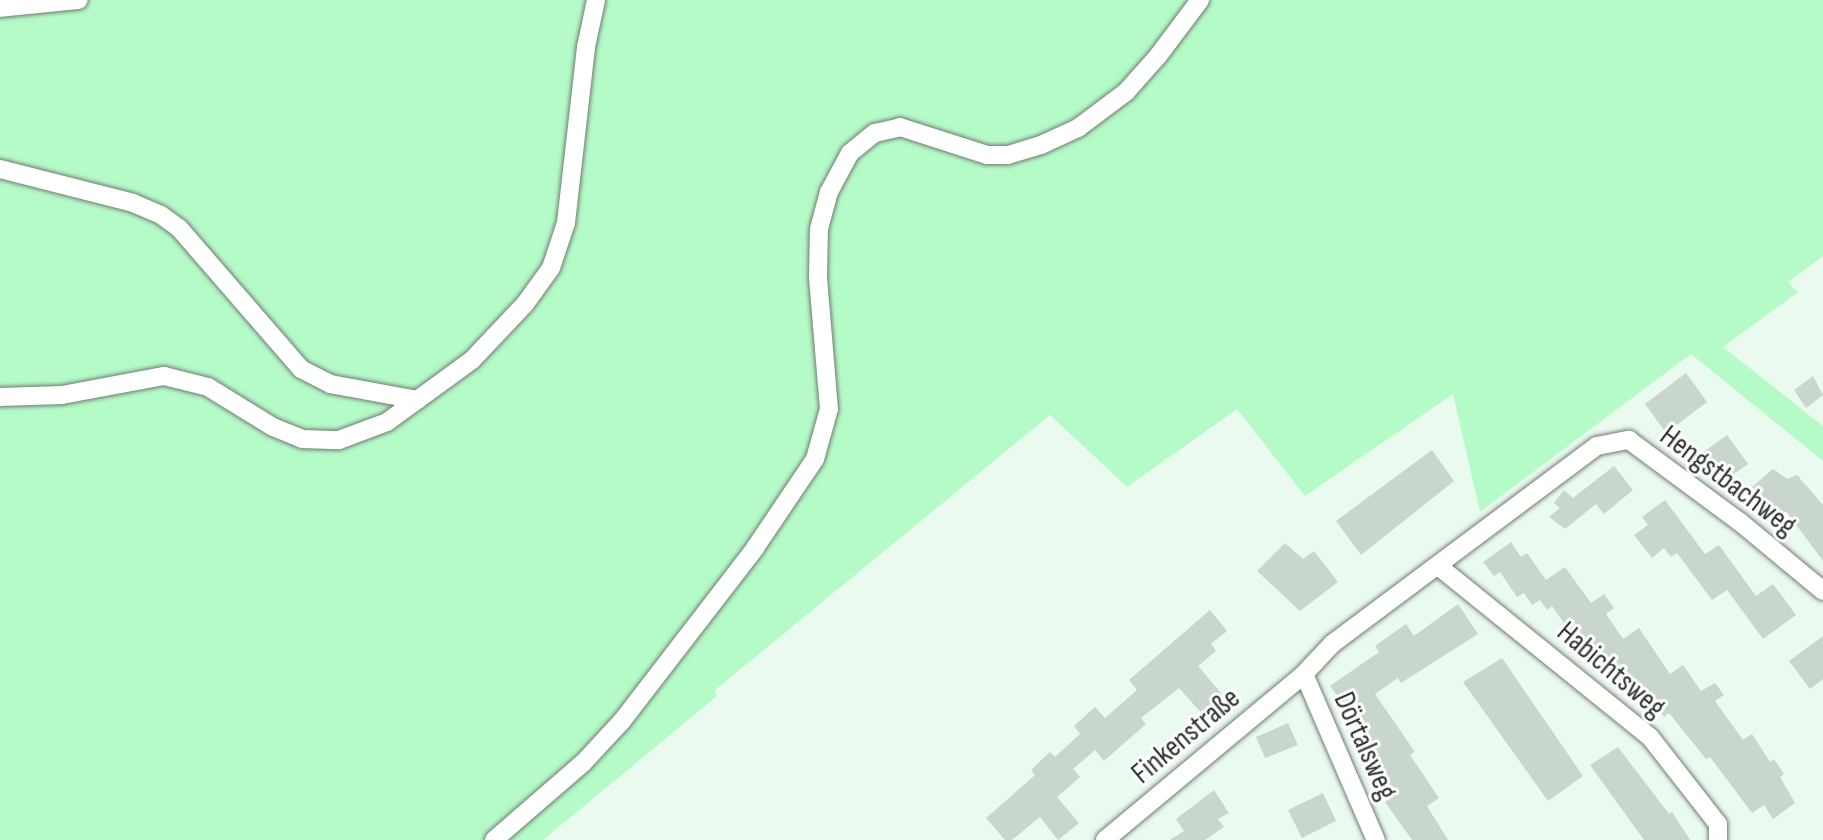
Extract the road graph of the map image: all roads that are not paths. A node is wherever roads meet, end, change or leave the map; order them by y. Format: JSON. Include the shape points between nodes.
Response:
{"nodes":[{"id":1,"x":79,"y":0,"type":"edge"},
{"id":2,"x":596,"y":0,"type":"edge"},
{"id":3,"x":1200,"y":0,"type":"edge"},
{"id":4,"x":0,"y":8,"type":"edge"},
{"id":5,"x":0,"y":169,"type":"edge"},
{"id":6,"x":0,"y":397,"type":"edge"},
{"id":7,"x":418,"y":400,"type":"junction"},
{"id":8,"x":1438,"y":566,"type":"junction"},
{"id":9,"x":1823,"y":591,"type":"edge"},
{"id":10,"x":1304,"y":674,"type":"junction"},
{"id":11,"x":494,"y":840,"type":"edge"},
{"id":12,"x":1105,"y":840,"type":"edge"},
{"id":13,"x":1376,"y":840,"type":"edge"},
{"id":14,"x":1718,"y":840,"type":"edge"}],
"edges":[{"from":1,"to":4,"type":"street"},
{"from":2,"to":7,"type":"street","via":[[566,223],[556,257],[509,322],[472,360]]},
{"from":3,"to":11,"type":"street","via":[[1134,84],[1091,119],[1052,140],[1019,153],[987,155],[917,130],[892,127],[850,153],[829,192],[819,229],[818,277],[830,400],[815,459],[755,548],[622,721],[584,762]]},
{"from":5,"to":7,"type":"street","via":[[161,215],[179,228],[301,369],[330,384]]},
{"from":6,"to":7,"type":"street","via":[[62,395],[137,378],[174,377],[225,396],[281,431],[323,441],[371,430]]},
{"from":8,"to":9,"type":"street","name":"Hengstbachweg","via":[[1597,446],[1629,440]]},
{"from":8,"to":10,"type":"street","via":[[1332,644]]},
{"from":8,"to":14,"type":"street","name":"Habichtsweg","via":[[1650,737],[1718,824]]},
{"from":10,"to":12,"type":"street","name":"Finkenstraße"},
{"from":10,"to":13,"type":"street","name":"Dörtalsweg"}]}
